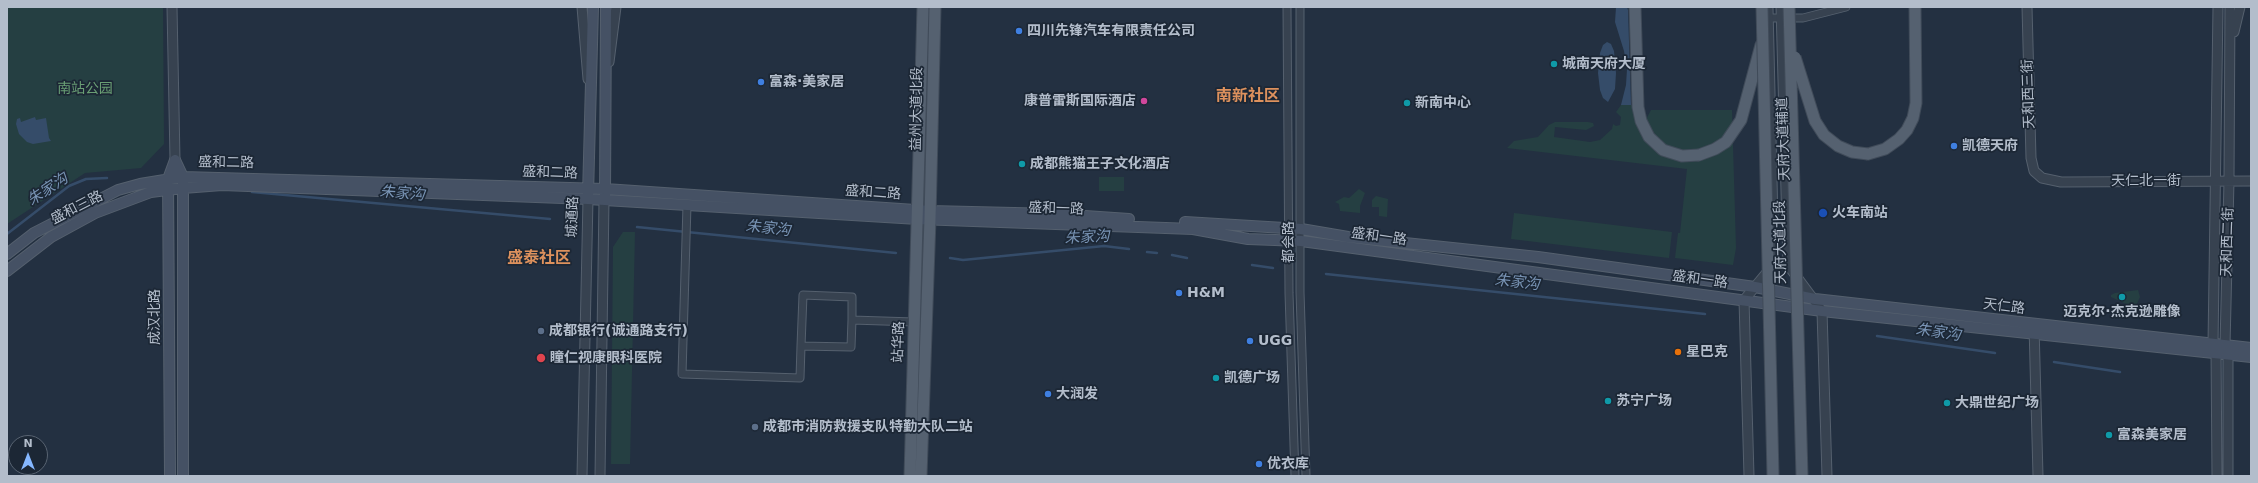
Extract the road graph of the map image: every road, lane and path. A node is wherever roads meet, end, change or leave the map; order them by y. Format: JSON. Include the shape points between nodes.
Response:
{"nodes":[{"id":1,"x":172,"y":7,"type":"edge"},
{"id":2,"x":582,"y":7,"type":"edge"},
{"id":3,"x":593,"y":7,"type":"edge"},
{"id":4,"x":606,"y":7,"type":"edge"},
{"id":5,"x":616,"y":7,"type":"edge"},
{"id":6,"x":923,"y":7,"type":"edge"},
{"id":7,"x":935,"y":7,"type":"edge"},
{"id":8,"x":1287,"y":7,"type":"edge"},
{"id":9,"x":1300,"y":7,"type":"edge"},
{"id":10,"x":1635,"y":7,"type":"edge"},
{"id":11,"x":1762,"y":7,"type":"edge"},
{"id":12,"x":1768,"y":7,"type":"edge"},
{"id":13,"x":1780,"y":7,"type":"edge"},
{"id":14,"x":1789,"y":7,"type":"edge"},
{"id":15,"x":1846,"y":7,"type":"edge"},
{"id":16,"x":1914,"y":7,"type":"edge"},
{"id":17,"x":2027,"y":7,"type":"edge"},
{"id":18,"x":2212,"y":7,"type":"edge"},
{"id":19,"x":2218,"y":7,"type":"edge"},
{"id":20,"x":2230,"y":7,"type":"edge"},
{"id":21,"x":2240,"y":7,"type":"edge"},
{"id":22,"x":1768,"y":18,"type":"junction"},
{"id":23,"x":1781,"y":18,"type":"junction"},
{"id":24,"x":1762,"y":40,"type":"junction"},
{"id":25,"x":1791,"y":43,"type":"junction"},
{"id":26,"x":2218,"y":50,"type":"junction"},
{"id":27,"x":2230,"y":53,"type":"junction"},
{"id":28,"x":591,"y":98,"type":"junction"},
{"id":29,"x":604,"y":99,"type":"junction"},
{"id":30,"x":175,"y":160,"type":"junction"},
{"id":31,"x":183,"y":177,"type":"junction"},
{"id":32,"x":2042,"y":178,"type":"joint"},
{"id":33,"x":168,"y":179,"type":"junction"},
{"id":34,"x":2217,"y":181,"type":"junction"},
{"id":35,"x":2229,"y":181,"type":"junction"},
{"id":36,"x":2251,"y":181,"type":"edge"},
{"id":37,"x":182,"y":188,"type":"junction"},
{"id":38,"x":605,"y":189,"type":"junction"},
{"id":39,"x":168,"y":190,"type":"junction"},
{"id":40,"x":588,"y":194,"type":"junction"},
{"id":41,"x":604,"y":200,"type":"junction"},
{"id":42,"x":687,"y":204,"type":"junction"},
{"id":43,"x":918,"y":214,"type":"junction"},
{"id":44,"x":930,"y":215,"type":"junction"},
{"id":45,"x":1289,"y":228,"type":"junction"},
{"id":46,"x":1301,"y":230,"type":"junction"},
{"id":47,"x":1289,"y":240,"type":"junction"},
{"id":48,"x":1301,"y":240,"type":"junction"},
{"id":49,"x":7,"y":254,"type":"edge"},
{"id":50,"x":7,"y":271,"type":"edge"},
{"id":51,"x":1755,"y":287,"type":"junction"},
{"id":52,"x":1815,"y":299,"type":"junction"},
{"id":53,"x":1744,"y":300,"type":"junction"},
{"id":54,"x":1822,"y":311,"type":"junction"},
{"id":55,"x":852,"y":320,"type":"junction"},
{"id":56,"x":914,"y":322,"type":"junction"},
{"id":57,"x":2034,"y":330,"type":"junction"},
{"id":58,"x":801,"y":346,"type":"junction"},
{"id":59,"x":2214,"y":348,"type":"junction"},
{"id":60,"x":2251,"y":348,"type":"edge"},
{"id":61,"x":2227,"y":350,"type":"junction"},
{"id":62,"x":2251,"y":357,"type":"edge"},
{"id":63,"x":170,"y":476,"type":"edge"},
{"id":64,"x":183,"y":476,"type":"edge"},
{"id":65,"x":582,"y":476,"type":"edge"},
{"id":66,"x":600,"y":476,"type":"edge"},
{"id":67,"x":910,"y":476,"type":"edge"},
{"id":68,"x":922,"y":476,"type":"edge"},
{"id":69,"x":1295,"y":476,"type":"edge"},
{"id":70,"x":1306,"y":476,"type":"edge"},
{"id":71,"x":1748,"y":476,"type":"edge"},
{"id":72,"x":1772,"y":476,"type":"edge"},
{"id":73,"x":1802,"y":476,"type":"edge"},
{"id":74,"x":1827,"y":476,"type":"edge"},
{"id":75,"x":2038,"y":476,"type":"edge"},
{"id":76,"x":2217,"y":476,"type":"edge"},
{"id":77,"x":2228,"y":476,"type":"edge"}],
"edges":[{"from":1,"to":30,"type":"street","name":"成汉北路"},
{"from":2,"to":28,"type":"street"},
{"from":3,"to":28,"type":"main road","name":"城通路"},
{"from":4,"to":29,"type":"main road"},
{"from":5,"to":29,"type":"street"},
{"from":6,"to":43,"type":"main road","name":"益州大道北段"},
{"from":7,"to":44,"type":"main road","name":"益州大道北段"},
{"from":8,"to":45,"type":"street","name":"都会路"},
{"from":9,"to":46,"type":"street","name":"都会路"},
{"from":10,"to":24,"type":"main road","bridge":true,"via":[[1640,114],[1649,137],[1656,145],[1672,154],[1705,154],[1726,142],[1734,132],[1746,106]]},
{"from":11,"to":24,"type":"main road","name":"天府大道北段","bridge":true},
{"from":12,"to":22,"type":"street","name":"天府大道辅道"},
{"from":13,"to":23,"type":"street","name":"天府大道辅道"},
{"from":14,"to":25,"type":"main road","name":"天府大道北段","bridge":true},
{"from":15,"to":23,"type":"street","via":[[1804,18]]},
{"from":16,"to":25,"type":"main road","bridge":true,"via":[[1916,102],[1913,118],[1908,130],[1899,139],[1885,149],[1868,154],[1852,152],[1838,146],[1824,135],[1815,121]]},
{"from":17,"to":32,"type":"street","name":"天和西三街","via":[[2031,158],[2034,171]]},
{"from":18,"to":26,"type":"street"},
{"from":19,"to":26,"type":"street","name":"天和西二街"},
{"from":20,"to":27,"type":"street","name":"天和西二街"},
{"from":21,"to":27,"type":"street"},
{"from":22,"to":23,"type":"street"},
{"from":22,"to":51,"type":"street","name":"天府大道辅道","via":[[1774,264]]},
{"from":23,"to":52,"type":"street","name":"天府大道辅道","via":[[1788,265]]},
{"from":24,"to":72,"type":"main road","name":"天府大道北段","bridge":true},
{"from":25,"to":73,"type":"main road","name":"天府大道北段","bridge":true},
{"from":26,"to":34,"type":"street","name":"天和西二街"},
{"from":27,"to":35,"type":"street","name":"天和西二街"},
{"from":28,"to":40,"type":"main road","name":"城通路"},
{"from":29,"to":38,"type":"main road"},
{"from":30,"to":31,"type":"main road","name":"成汉北路"},
{"from":30,"to":33,"type":"main road","name":"成汉北路"},
{"from":31,"to":33,"type":"main road","name":"盛和二路"},
{"from":31,"to":37,"type":"main road","name":"成汉北路"},
{"from":31,"to":40,"type":"main road","name":"盛和二路"},
{"from":32,"to":34,"type":"street","name":"天仁北一街","via":[[2061,182]]},
{"from":33,"to":39,"type":"main road","name":"成汉北路"},
{"from":33,"to":49,"type":"main road","name":"盛和二路","via":[[133,186],[92,202],[34,233]]},
{"from":34,"to":35,"type":"street","name":"天仁北一街"},
{"from":34,"to":59,"type":"street","name":"天和西二街"},
{"from":35,"to":36,"type":"street","name":"天仁北一街"},
{"from":35,"to":61,"type":"street","name":"天和西二街"},
{"from":37,"to":39,"type":"main road","name":"盛和三路"},
{"from":37,"to":40,"type":"main road","name":"盛和三路","via":[[222,185]]},
{"from":37,"to":64,"type":"main road","name":"成汉北路"},
{"from":38,"to":40,"type":"main road","name":"盛和二路"},
{"from":38,"to":41,"type":"main road"},
{"from":38,"to":43,"type":"main road","name":"盛和二路"},
{"from":39,"to":50,"type":"main road","name":"盛和三路","via":[[143,194],[76,222],[51,237]]},
{"from":39,"to":63,"type":"main road","name":"成汉北路"},
{"from":40,"to":41,"type":"main road"},
{"from":40,"to":65,"type":"street","name":"城通路"},
{"from":41,"to":42,"type":"main road"},
{"from":41,"to":66,"type":"street"},
{"from":42,"to":43,"type":"main road"},
{"from":42,"to":58,"type":"street","via":[[682,374],[800,378]]},
{"from":43,"to":44,"type":"main road"},
{"from":43,"to":56,"type":"main road","name":"站华路"},
{"from":44,"to":45,"type":"main road","name":"盛和一路","via":[[1056,214]]},
{"from":44,"to":47,"type":"main road","name":"盛和一路","via":[[1166,227],[1248,239]]},
{"from":44,"to":68,"type":"main road","name":"站华路"},
{"from":45,"to":46,"type":"main road","name":"盛和一路"},
{"from":45,"to":47,"type":"street","name":"都会路"},
{"from":46,"to":48,"type":"street","name":"都会路"},
{"from":46,"to":51,"type":"main road","name":"盛和一路","via":[[1538,257]]},
{"from":47,"to":48,"type":"main road","name":"盛和一路"},
{"from":47,"to":69,"type":"street","name":"都会路"},
{"from":48,"to":53,"type":"main road","name":"盛和一路"},
{"from":48,"to":70,"type":"street","name":"都会路","via":[[1300,292]]},
{"from":51,"to":52,"type":"main road","name":"天仁路"},
{"from":51,"to":53,"type":"street","name":"天府大道辅道"},
{"from":52,"to":54,"type":"street","name":"天府大道辅道"},
{"from":52,"to":57,"type":"main road","name":"天仁路"},
{"from":53,"to":54,"type":"main road","name":"盛和一路"},
{"from":53,"to":71,"type":"street"},
{"from":54,"to":57,"type":"main road","name":"天仁路"},
{"from":54,"to":74,"type":"street","name":"天府大道辅道"},
{"from":55,"to":56,"type":"street"},
{"from":55,"to":58,"type":"street","via":[[851,347]]},
{"from":55,"to":58,"type":"street","via":[[852,296],[803,295]]},
{"from":56,"to":67,"type":"main road","name":"站华路"},
{"from":57,"to":59,"type":"main road","name":"天仁路"},
{"from":57,"to":75,"type":"street"},
{"from":59,"to":61,"type":"main road","name":"天仁路"},
{"from":59,"to":76,"type":"street","name":"天和西二街"},
{"from":60,"to":61,"type":"main road","name":"天仁路"},
{"from":61,"to":62,"type":"main road","name":"天仁路"},
{"from":61,"to":77,"type":"street","name":"天和西二街"}]}
